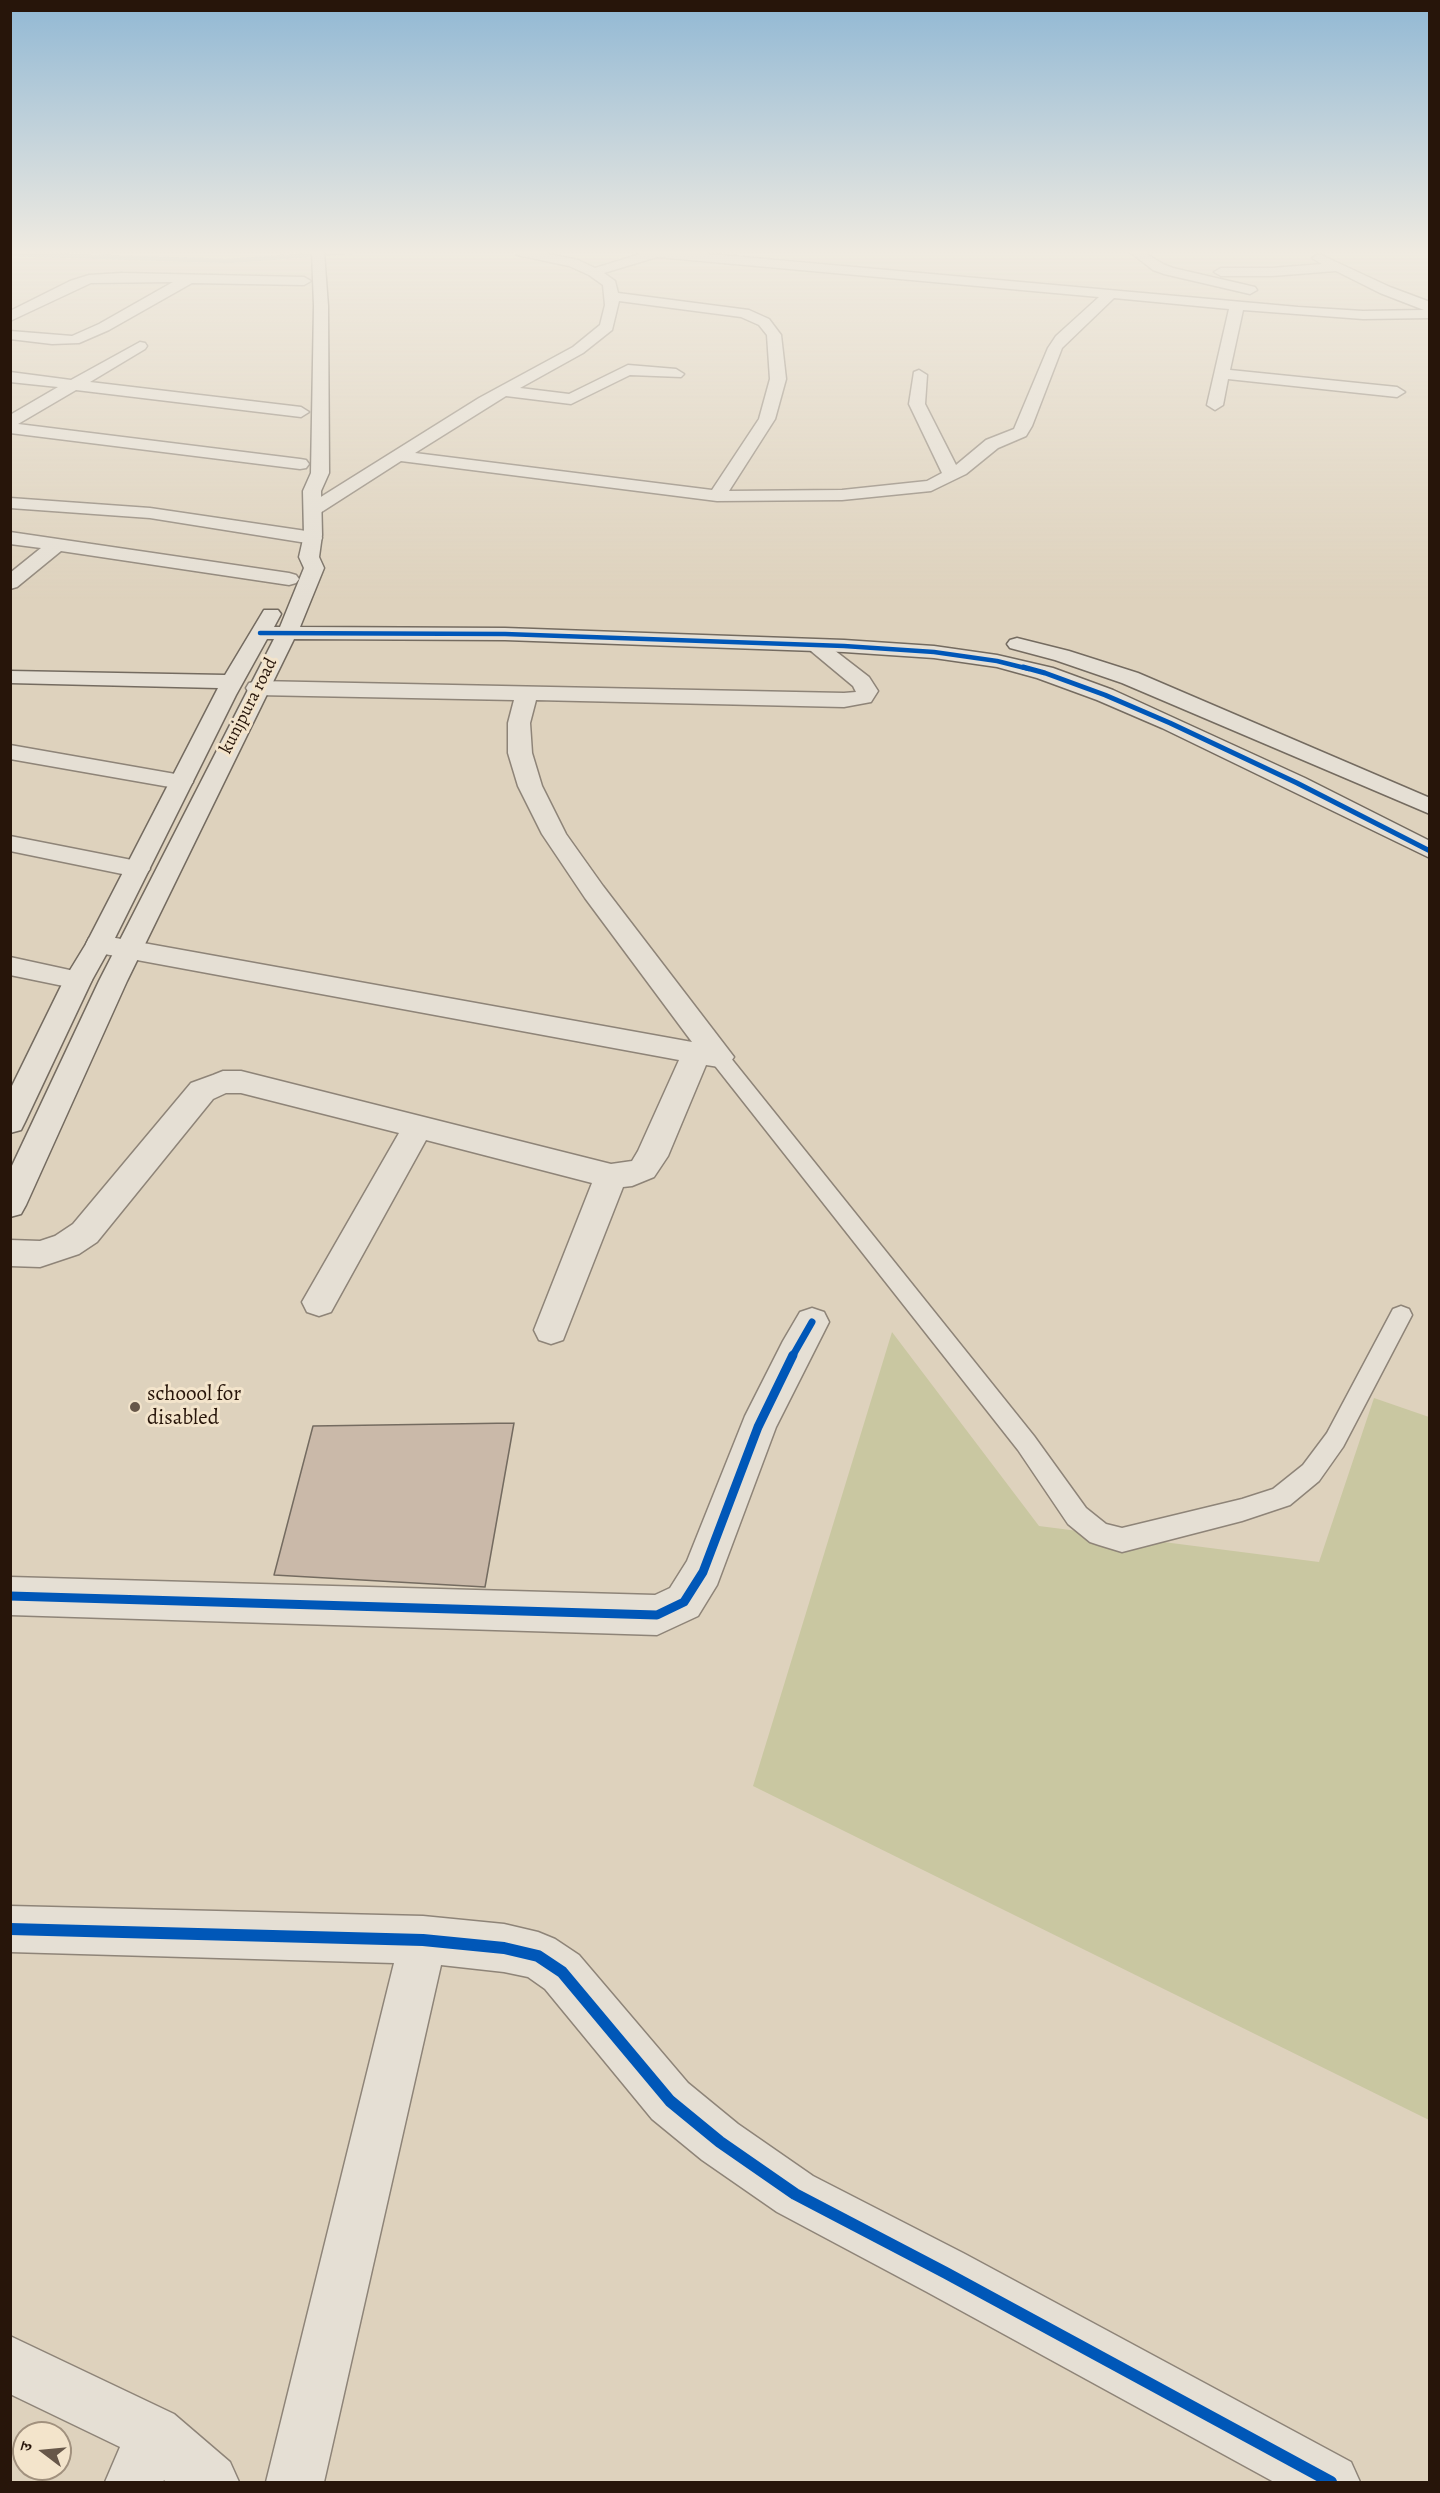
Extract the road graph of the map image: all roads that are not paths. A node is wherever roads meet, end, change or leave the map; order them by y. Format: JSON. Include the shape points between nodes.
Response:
{"nodes":[{"id":1,"x":102,"y":368,"type":"edge"},
{"id":2,"x":321,"y":368,"type":"edge"},
{"id":3,"x":544,"y":368,"type":"edge"},
{"id":4,"x":776,"y":368,"type":"edge"},
{"id":5,"x":1047,"y":368,"type":"edge"},
{"id":6,"x":1223,"y":368,"type":"edge"},
{"id":7,"x":676,"y":374,"type":"dead end"},
{"id":8,"x":1222,"y":374,"type":"junction"},
{"id":9,"x":919,"y":375,"type":"dead end"},
{"id":10,"x":10,"y":377,"type":"edge"},
{"id":11,"x":74,"y":385,"type":"junction"},
{"id":12,"x":503,"y":391,"type":"junction"},
{"id":13,"x":1397,"y":392,"type":"dead end"},
{"id":14,"x":1215,"y":405,"type":"dead end"},
{"id":15,"x":301,"y":412,"type":"dead end"},
{"id":16,"x":10,"y":422,"type":"edge"},
{"id":17,"x":10,"y":428,"type":"edge"},
{"id":18,"x":300,"y":444,"type":"dead end"},
{"id":19,"x":399,"y":456,"type":"junction"},
{"id":20,"x":300,"y":464,"type":"junction"},
{"id":21,"x":952,"y":475,"type":"junction"},
{"id":22,"x":717,"y":496,"type":"junction"},
{"id":23,"x":313,"y":500,"type":"junction"},
{"id":24,"x":10,"y":503,"type":"edge"},
{"id":25,"x":10,"y":538,"type":"edge"},
{"id":26,"x":56,"y":546,"type":"junction"},
{"id":27,"x":311,"y":548,"type":"junction"},
{"id":28,"x":289,"y":579,"type":"junction"},
{"id":29,"x":10,"y":583,"type":"edge"},
{"id":30,"x":278,"y":625,"type":"junction"},
{"id":31,"x":819,"y":647,"type":"junction"},
{"id":32,"x":10,"y":677,"type":"edge"},
{"id":33,"x":232,"y":682,"type":"junction"},
{"id":34,"x":257,"y":688,"type":"junction"},
{"id":35,"x":527,"y":692,"type":"junction"},
{"id":36,"x":10,"y":752,"type":"edge"},
{"id":37,"x":181,"y":782,"type":"junction"},
{"id":38,"x":1430,"y":807,"type":"edge"},
{"id":39,"x":10,"y":843,"type":"edge"},
{"id":40,"x":1430,"y":851,"type":"edge"},
{"id":41,"x":137,"y":869,"type":"junction"},
{"id":42,"x":99,"y":944,"type":"junction"},
{"id":43,"x":130,"y":950,"type":"junction"},
{"id":44,"x":10,"y":966,"type":"edge"},
{"id":45,"x":78,"y":980,"type":"junction"},
{"id":46,"x":707,"y":1055,"type":"junction"},
{"id":47,"x":10,"y":1122,"type":"edge"},
{"id":48,"x":418,"y":1127,"type":"junction"},
{"id":49,"x":611,"y":1176,"type":"junction"},
{"id":50,"x":10,"y":1205,"type":"edge"},
{"id":51,"x":10,"y":1253,"type":"edge"},
{"id":52,"x":319,"y":1302,"type":"dead end"},
{"id":53,"x":1401,"y":1315,"type":"dead end"},
{"id":54,"x":812,"y":1322,"type":"dead end"},
{"id":55,"x":551,"y":1330,"type":"dead end"},
{"id":56,"x":10,"y":1596,"type":"edge"},
{"id":57,"x":10,"y":1929,"type":"edge"},
{"id":58,"x":423,"y":1940,"type":"junction"},
{"id":59,"x":10,"y":2364,"type":"edge"},
{"id":60,"x":144,"y":2458,"type":"edge"},
{"id":61,"x":210,"y":2482,"type":"edge"},
{"id":62,"x":295,"y":2482,"type":"edge"},
{"id":63,"x":1331,"y":2482,"type":"edge"}],
"edges":[{"from":1,"to":11,"type":"street"},
{"from":2,"to":23,"type":"street","via":[[320,473]]},
{"from":3,"to":12,"type":"street"},
{"from":4,"to":22,"type":"street","via":[[767,419]]},
{"from":5,"to":21,"type":"street","via":[[1020,432],[992,444]]},
{"from":6,"to":8,"type":"street"},
{"from":7,"to":12,"type":"street","via":[[628,370],[571,399]]},
{"from":8,"to":13,"type":"street"},
{"from":8,"to":14,"type":"street"},
{"from":9,"to":21,"type":"street","via":[[917,404]]},
{"from":10,"to":11,"type":"street"},
{"from":11,"to":15,"type":"street"},
{"from":11,"to":16,"type":"street"},
{"from":12,"to":19,"type":"street"},
{"from":17,"to":20,"type":"street"},
{"from":18,"to":20,"type":"street"},
{"from":19,"to":22,"type":"street"},
{"from":19,"to":23,"type":"street"},
{"from":20,"to":23,"type":"street"},
{"from":21,"to":22,"type":"street","via":[[931,486],[908,490]]},
{"from":23,"to":27,"type":"street"},
{"from":24,"to":27,"type":"street","via":[[150,513]]},
{"from":25,"to":26,"type":"street"},
{"from":26,"to":28,"type":"street"},
{"from":26,"to":29,"type":"street"},
{"from":27,"to":28,"type":"street","name":"kunjpura road"},
{"from":27,"to":30,"type":"street","name":"kunjpura road","via":[[314,568]]},
{"from":28,"to":30,"type":"street","name":"kunjpura road"},
{"from":30,"to":31,"type":"street"},
{"from":30,"to":33,"type":"street","name":"kunjpura road"},
{"from":30,"to":34,"type":"street","name":"kunjpura road"},
{"from":30,"to":38,"type":"street","via":[[510,616],[901,633],[1016,644],[1062,654],[1130,678]]},
{"from":31,"to":35,"type":"street","via":[[861,682],[867,691],[863,697],[844,700]]},
{"from":31,"to":40,"type":"street","via":[[934,652],[1046,673],[1170,723]]},
{"from":32,"to":33,"type":"street"},
{"from":33,"to":37,"type":"street","name":"kunjpura road"},
{"from":34,"to":35,"type":"street"},
{"from":34,"to":43,"type":"street","name":"kunjpura road"},
{"from":35,"to":46,"type":"street","via":[[519,723],[520,753],[530,786],[554,834]]},
{"from":36,"to":37,"type":"street"},
{"from":37,"to":41,"type":"street","name":"kunjpura road"},
{"from":39,"to":41,"type":"street"},
{"from":41,"to":42,"type":"street","name":"kunjpura road"},
{"from":42,"to":43,"type":"street"},
{"from":42,"to":45,"type":"street","name":"kunjpura road"},
{"from":43,"to":46,"type":"street"},
{"from":43,"to":50,"type":"street","name":"kunjpura road"},
{"from":44,"to":45,"type":"street"},
{"from":45,"to":47,"type":"street","name":"kunjpura road"},
{"from":46,"to":49,"type":"street","via":[[644,1169]]},
{"from":46,"to":53,"type":"lane","via":[[1026,1443],[1077,1516],[1099,1534],[1122,1540],[1281,1497],[1311,1473],[1335,1440]]},
{"from":48,"to":49,"type":"street"},
{"from":48,"to":51,"type":"street","via":[[241,1082],[223,1082],[202,1091],[190,1102],[85,1233],[67,1245],[40,1254]]},
{"from":48,"to":52,"type":"street"},
{"from":49,"to":55,"type":"street"},
{"from":54,"to":56,"type":"street","via":[[759,1427],[703,1572],[684,1602],[657,1615]]},
{"from":57,"to":58,"type":"street"},
{"from":58,"to":62,"type":"street"},
{"from":58,"to":63,"type":"street","via":[[504,1948],[538,1956],[562,1972],[670,2101],[720,2142],[795,2194]]},
{"from":59,"to":60,"type":"street"},
{"from":60,"to":61,"type":"street"}]}
